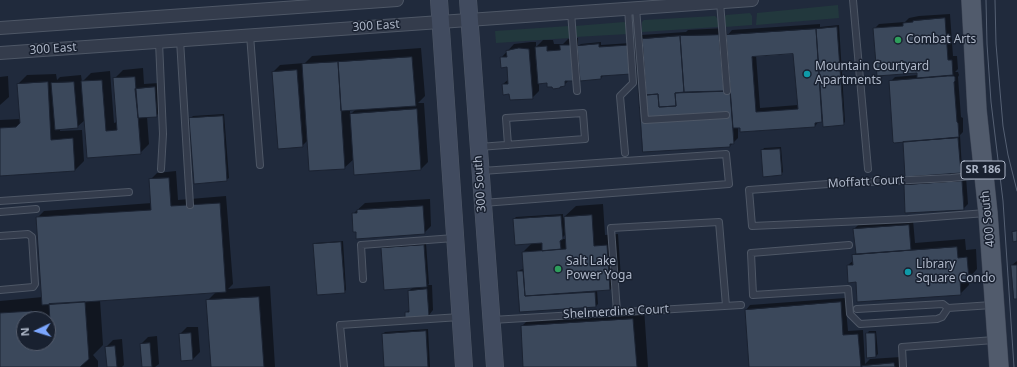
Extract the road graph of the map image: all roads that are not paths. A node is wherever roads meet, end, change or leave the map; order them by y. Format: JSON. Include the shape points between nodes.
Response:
{"nodes":[{"id":1,"x":392,"y":0,"type":"edge"},
{"id":2,"x":397,"y":0,"type":"edge"},
{"id":3,"x":439,"y":0,"type":"edge"},
{"id":4,"x":468,"y":0,"type":"edge"},
{"id":5,"x":752,"y":0,"type":"edge"},
{"id":6,"x":853,"y":0,"type":"edge"},
{"id":7,"x":971,"y":0,"type":"edge"},
{"id":8,"x":333,"y":2,"type":"edge"},
{"id":9,"x":720,"y":2,"type":"junction"},
{"id":10,"x":306,"y":3,"type":"edge"},
{"id":11,"x":632,"y":8,"type":"junction"},
{"id":12,"x":571,"y":12,"type":"junction"},
{"id":13,"x":468,"y":19,"type":"junction"},
{"id":14,"x":440,"y":22,"type":"junction"},
{"id":15,"x":0,"y":28,"type":"edge"},
{"id":16,"x":250,"y":35,"type":"junction"},
{"id":17,"x":180,"y":40,"type":"junction"},
{"id":18,"x":159,"y":42,"type":"junction"},
{"id":19,"x":0,"y":53,"type":"edge"},
{"id":20,"x":577,"y":91,"type":"dead end"},
{"id":21,"x":727,"y":91,"type":"dead end"},
{"id":22,"x":726,"y":115,"type":"dead end"},
{"id":23,"x":508,"y":145,"type":"junction"},
{"id":24,"x":478,"y":147,"type":"junction"},
{"id":25,"x":625,"y":153,"type":"dead end"},
{"id":26,"x":260,"y":165,"type":"dead end"},
{"id":27,"x":161,"y":169,"type":"dead end"},
{"id":28,"x":868,"y":169,"type":"dead end"},
{"id":29,"x":480,"y":171,"type":"junction"},
{"id":30,"x":983,"y":174,"type":"junction"},
{"id":31,"x":129,"y":192,"type":"dead end"},
{"id":32,"x":0,"y":201,"type":"edge"},
{"id":33,"x":482,"y":203,"type":"junction"},
{"id":34,"x":190,"y":205,"type":"dead end"},
{"id":35,"x":36,"y":209,"type":"dead end"},
{"id":36,"x":0,"y":212,"type":"edge"},
{"id":37,"x":988,"y":213,"type":"junction"},
{"id":38,"x":0,"y":236,"type":"edge"},
{"id":39,"x":454,"y":238,"type":"junction"},
{"id":40,"x":849,"y":245,"type":"dead end"},
{"id":41,"x":363,"y":279,"type":"dead end"},
{"id":42,"x":0,"y":290,"type":"edge"},
{"id":43,"x":741,"y":305,"type":"dead end"},
{"id":44,"x":995,"y":305,"type":"junction"},
{"id":45,"x":726,"y":306,"type":"junction"},
{"id":46,"x":948,"y":308,"type":"junction"},
{"id":47,"x":857,"y":309,"type":"dead end"},
{"id":48,"x":617,"y":312,"type":"junction"},
{"id":49,"x":460,"y":317,"type":"junction"},
{"id":50,"x":490,"y":320,"type":"junction"},
{"id":51,"x":998,"y":339,"type":"junction"},
{"id":52,"x":344,"y":367,"type":"edge"},
{"id":53,"x":464,"y":367,"type":"edge"},
{"id":54,"x":495,"y":367,"type":"edge"},
{"id":55,"x":903,"y":367,"type":"edge"},
{"id":56,"x":999,"y":367,"type":"edge"}],
"edges":[{"from":1,"to":2,"type":"street","name":"300 East"},
{"from":1,"to":8,"type":"street","name":"300 East"},
{"from":3,"to":14,"type":"street"},
{"from":4,"to":13,"type":"street","name":"300 South"},
{"from":5,"to":9,"type":"street","name":"300 East"},
{"from":6,"to":28,"type":"lane"},
{"from":7,"to":30,"type":"main road","name":"400 South","number":"SR 186"},
{"from":8,"to":10,"type":"street","name":"300 East"},
{"from":9,"to":11,"type":"street","name":"300 East"},
{"from":9,"to":21,"type":"lane"},
{"from":10,"to":15,"type":"street","name":"300 East"},
{"from":11,"to":12,"type":"street","name":"300 East"},
{"from":11,"to":22,"type":"lane","via":[[645,120]]},
{"from":11,"to":25,"type":"lane","via":[[633,83],[620,96]]},
{"from":12,"to":13,"type":"street","name":"300 East"},
{"from":12,"to":20,"type":"lane"},
{"from":13,"to":14,"type":"street","name":"300 East"},
{"from":13,"to":24,"type":"street","name":"300 South"},
{"from":14,"to":16,"type":"street","name":"300 East"},
{"from":14,"to":39,"type":"street"},
{"from":16,"to":17,"type":"street","name":"300 East"},
{"from":16,"to":26,"type":"lane"},
{"from":17,"to":18,"type":"street","name":"300 East"},
{"from":17,"to":34,"type":"lane"},
{"from":18,"to":19,"type":"street","name":"300 East"},
{"from":18,"to":27,"type":"lane","via":[[163,134]]},
{"from":23,"to":23,"type":"lane","via":[[585,139],[583,113],[506,118]]},
{"from":23,"to":24,"type":"lane"},
{"from":24,"to":29,"type":"street","name":"300 South"},
{"from":29,"to":33,"type":"street","name":"300 South"},
{"from":29,"to":33,"type":"lane","via":[[726,154],[729,184]]},
{"from":30,"to":37,"type":"main road","name":"400 South","number":"SR 186"},
{"from":30,"to":37,"type":"lane","name":"Moffatt Court","via":[[749,190],[752,226]]},
{"from":31,"to":32,"type":"lane"},
{"from":33,"to":50,"type":"street","name":"300 South"},
{"from":35,"to":36,"type":"lane"},
{"from":37,"to":44,"type":"main road","name":"400 South","number":"SR 186"},
{"from":38,"to":42,"type":"lane","via":[[28,234],[32,237],[35,284],[33,287]]},
{"from":39,"to":41,"type":"lane","via":[[361,245]]},
{"from":39,"to":49,"type":"street"},
{"from":40,"to":46,"type":"lane","via":[[751,253],[754,295],[848,289],[850,314],[860,324],[937,319],[942,317]]},
{"from":43,"to":45,"type":"lane","name":"Shelmerdine Court"},
{"from":44,"to":46,"type":"lane"},
{"from":44,"to":51,"type":"main road","name":"400 South","number":"SR 186"},
{"from":45,"to":48,"type":"lane","name":"Shelmerdine Court"},
{"from":45,"to":48,"type":"lane","via":[[719,222],[611,228]]},
{"from":46,"to":47,"type":"lane","via":[[943,304]]},
{"from":48,"to":50,"type":"lane","name":"Shelmerdine Court"},
{"from":49,"to":52,"type":"lane","via":[[340,326]]},
{"from":49,"to":53,"type":"street"},
{"from":50,"to":54,"type":"street","name":"300 South"},
{"from":51,"to":55,"type":"lane","via":[[902,347]]},
{"from":51,"to":56,"type":"main road","name":"400 South","number":"SR 186"}]}
